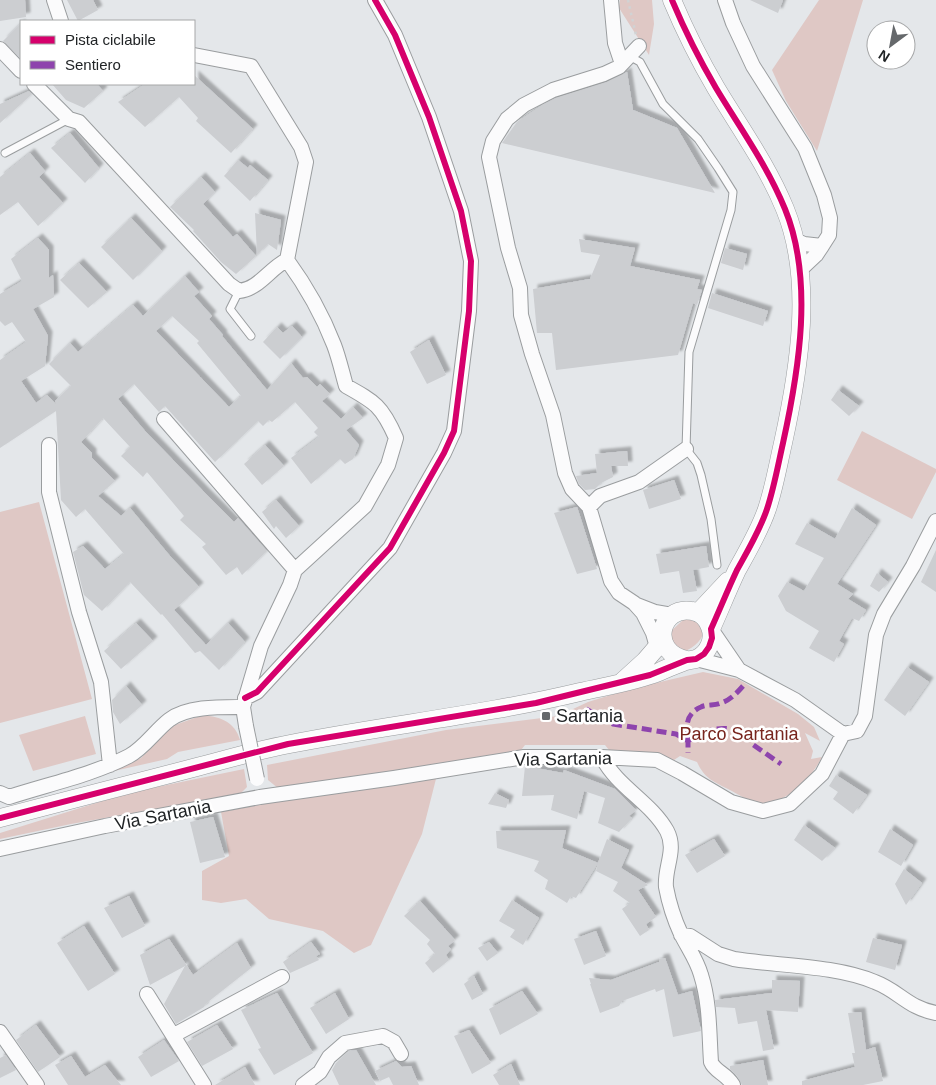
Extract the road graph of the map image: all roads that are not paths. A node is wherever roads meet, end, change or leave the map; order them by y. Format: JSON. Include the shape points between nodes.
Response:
{"nodes":[{"id":1,"x":54,"y":0,"type":"edge"},
{"id":2,"x":375,"y":0,"type":"edge"},
{"id":3,"x":611,"y":0,"type":"edge"},
{"id":4,"x":672,"y":0,"type":"edge"},
{"id":5,"x":725,"y":0,"type":"edge"},
{"id":6,"x":60,"y":20,"type":"edge"},
{"id":7,"x":0,"y":49,"type":"edge"},
{"id":8,"x":634,"y":51,"type":"joint"},
{"id":9,"x":195,"y":55,"type":"edge"},
{"id":10,"x":619,"y":67,"type":"junction"},
{"id":11,"x":20,"y":70,"type":"edge"},
{"id":12,"x":35,"y":85,"type":"edge"},
{"id":13,"x":69,"y":120,"type":"junction"},
{"id":14,"x":5,"y":153,"type":"dead end"},
{"id":15,"x":795,"y":240,"type":"junction"},
{"id":16,"x":822,"y":246,"type":"junction"},
{"id":17,"x":287,"y":260,"type":"junction"},
{"id":18,"x":799,"y":271,"type":"junction"},
{"id":19,"x":239,"y":292,"type":"junction"},
{"id":20,"x":251,"y":336,"type":"dead end"},
{"id":21,"x":164,"y":419,"type":"dead end"},
{"id":22,"x":50,"y":445,"type":"dead end"},
{"id":23,"x":686,"y":449,"type":"junction"},
{"id":24,"x":589,"y":507,"type":"junction"},
{"id":25,"x":936,"y":521,"type":"edge"},
{"id":26,"x":717,"y":565,"type":"dead end"},
{"id":27,"x":295,"y":570,"type":"junction"},
{"id":28,"x":736,"y":571,"type":"junction"},
{"id":29,"x":634,"y":604,"type":"junction"},
{"id":30,"x":698,"y":613,"type":"junction"},
{"id":31,"x":672,"y":615,"type":"junction"},
{"id":32,"x":712,"y":628,"type":"junction"},
{"id":33,"x":660,"y":643,"type":"junction"},
{"id":34,"x":691,"y":659,"type":"junction"},
{"id":35,"x":739,"y":670,"type":"junction"},
{"id":36,"x":621,"y":682,"type":"junction"},
{"id":37,"x":244,"y":703,"type":"junction"},
{"id":38,"x":843,"y":734,"type":"junction"},
{"id":39,"x":602,"y":757,"type":"junction"},
{"id":40,"x":110,"y":765,"type":"junction"},
{"id":41,"x":0,"y":793,"type":"edge"},
{"id":42,"x":260,"y":797,"type":"junction"},
{"id":43,"x":0,"y":818,"type":"edge"},
{"id":44,"x":0,"y":849,"type":"edge"},
{"id":45,"x":681,"y":935,"type":"junction"},
{"id":46,"x":282,"y":977,"type":"dead end"},
{"id":47,"x":147,"y":994,"type":"dead end"},
{"id":48,"x":936,"y":1013,"type":"edge"},
{"id":49,"x":0,"y":1032,"type":"edge"},
{"id":50,"x":174,"y":1035,"type":"junction"},
{"id":51,"x":401,"y":1054,"type":"dead end"},
{"id":52,"x":37,"y":1085,"type":"edge"},
{"id":53,"x":204,"y":1085,"type":"edge"},
{"id":54,"x":304,"y":1085,"type":"edge"},
{"id":55,"x":733,"y":1085,"type":"edge"}],
"edges":[{"from":1,"to":6,"type":"street"},
{"from":2,"to":37,"type":"street","via":[[395,34],[426,108],[462,210],[470,261],[469,311],[454,431],[390,548]]},
{"from":3,"to":10,"type":"street","via":[[615,43],[621,61]]},
{"from":4,"to":15,"type":"street","via":[[716,89],[765,166],[786,210]]},
{"from":5,"to":16,"type":"street","via":[[754,66],[805,148],[821,187],[830,218],[828,235]]},
{"from":7,"to":11,"type":"street"},
{"from":8,"to":10,"type":"street"},
{"from":8,"to":23,"type":"lane","via":[[663,104],[698,139],[733,192],[731,210],[689,352]]},
{"from":9,"to":17,"type":"street","via":[[251,66],[301,147],[306,162]]},
{"from":10,"to":24,"type":"street","via":[[553,90],[524,105],[507,119],[493,141],[489,157],[520,288],[521,315],[553,415],[565,473],[572,489]]},
{"from":12,"to":13,"type":"street"},
{"from":13,"to":14,"type":"lane"},
{"from":13,"to":19,"type":"street","via":[[79,122]]},
{"from":15,"to":16,"type":"street"},
{"from":15,"to":18,"type":"street"},
{"from":16,"to":18,"type":"street"},
{"from":17,"to":19,"type":"street","via":[[278,264],[250,290]]},
{"from":17,"to":27,"type":"street","via":[[319,312],[334,345],[346,386],[373,401],[388,418],[396,438],[388,464],[365,506]]},
{"from":18,"to":28,"type":"street","via":[[802,313],[791,404],[767,508]]},
{"from":19,"to":20,"type":"lane","via":[[230,309]]},
{"from":21,"to":27,"type":"street"},
{"from":22,"to":40,"type":"street","via":[[49,492],[79,612],[101,682]]},
{"from":23,"to":24,"type":"street","via":[[639,482],[600,496]]},
{"from":23,"to":26,"type":"lane","via":[[697,463],[701,475]]},
{"from":24,"to":29,"type":"street","via":[[612,581],[619,593]]},
{"from":25,"to":38,"type":"street","name":"Via Sartania","via":[[884,614],[876,635],[865,716],[857,731]]},
{"from":27,"to":37,"type":"street","via":[[261,646]]},
{"from":28,"to":30,"type":"street"},
{"from":28,"to":32,"type":"street"},
{"from":29,"to":31,"type":"street"},
{"from":29,"to":33,"type":"street"},
{"from":30,"to":31,"type":"street","via":[[690,610]]},
{"from":30,"to":32,"type":"street"},
{"from":31,"to":33,"type":"street","via":[[666,622]]},
{"from":32,"to":34,"type":"street","via":[[710,646],[704,654]]},
{"from":32,"to":35,"type":"street"},
{"from":33,"to":34,"type":"street","via":[[671,654]]},
{"from":33,"to":36,"type":"street"},
{"from":34,"to":35,"type":"street"},
{"from":34,"to":36,"type":"street"},
{"from":35,"to":38,"type":"street","via":[[794,700]]},
{"from":36,"to":43,"type":"street","via":[[536,703],[288,744]]},
{"from":37,"to":40,"type":"street","via":[[191,710],[170,719],[132,755]]},
{"from":37,"to":42,"type":"street","bridge":true},
{"from":38,"to":39,"type":"street","name":"Via Sartania","via":[[822,774],[790,804],[763,811],[731,802],[657,760]]},
{"from":39,"to":42,"type":"street","name":"Via Sartania","via":[[524,758]]},
{"from":39,"to":45,"type":"street","via":[[615,777],[654,813],[668,833],[672,851],[666,885]]},
{"from":40,"to":41,"type":"street","via":[[9,797]]},
{"from":42,"to":44,"type":"street","name":"Via Sartania"},
{"from":45,"to":48,"type":"street","via":[[690,936],[718,954],[734,959],[840,972],[875,982],[915,1007]]},
{"from":45,"to":55,"type":"street","via":[[701,974],[708,999],[711,1062]]},
{"from":46,"to":50,"type":"street"},
{"from":47,"to":50,"type":"street"},
{"from":49,"to":52,"type":"street"},
{"from":50,"to":53,"type":"street"},
{"from":51,"to":54,"type":"street","via":[[394,1042],[383,1036],[345,1043]]}]}
